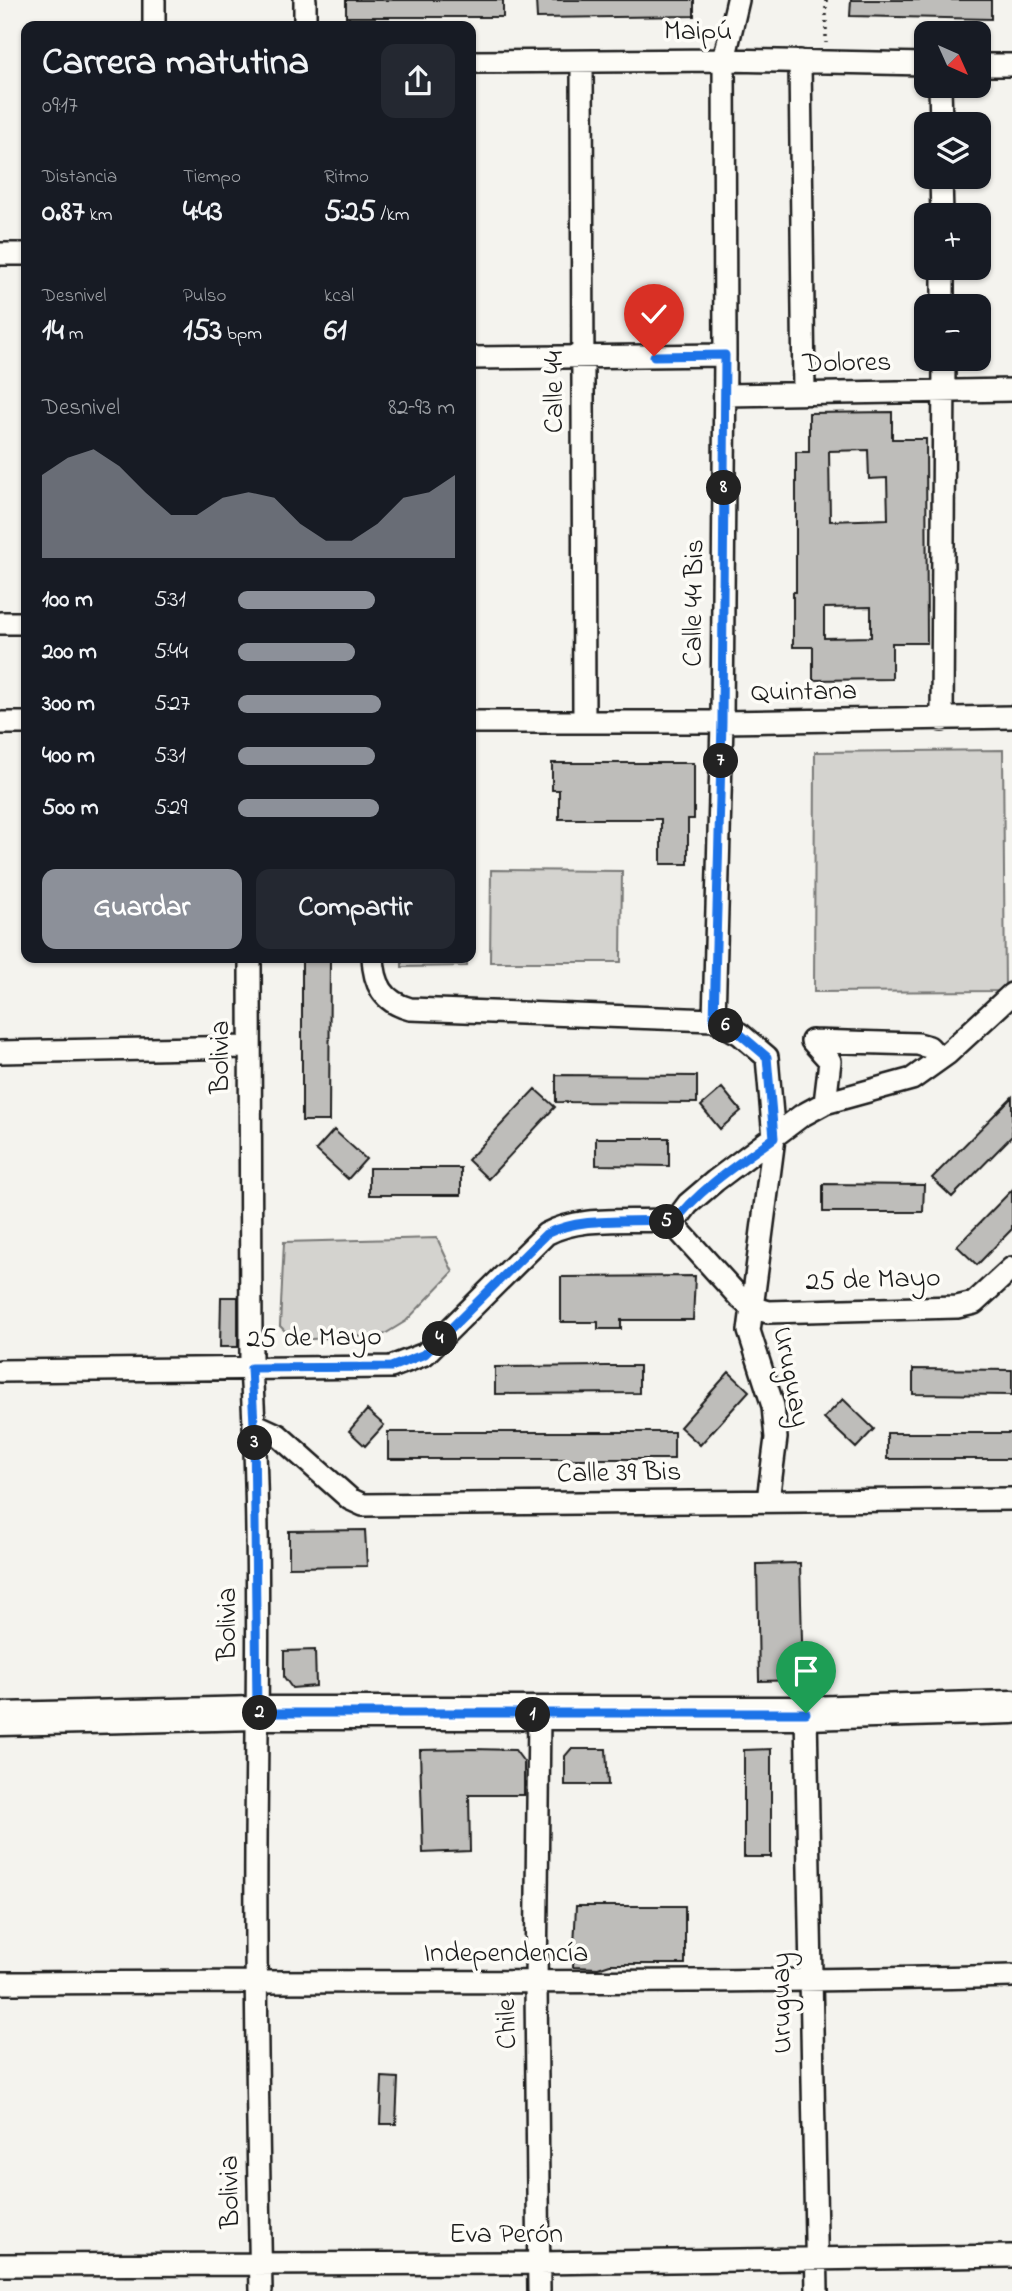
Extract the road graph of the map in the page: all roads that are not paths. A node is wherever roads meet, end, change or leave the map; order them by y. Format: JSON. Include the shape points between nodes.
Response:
{"nodes":[{"id":1,"x":154,"y":0,"type":"edge"},
{"id":2,"x":305,"y":0,"type":"edge"},
{"id":3,"x":738,"y":0,"type":"edge"},
{"id":4,"x":154,"y":21,"type":"edge"},
{"id":5,"x":305,"y":21,"type":"edge"},
{"id":6,"x":724,"y":60,"type":"junction"},
{"id":7,"x":800,"y":61,"type":"junction"},
{"id":8,"x":476,"y":62,"type":"edge"},
{"id":9,"x":582,"y":62,"type":"junction"},
{"id":10,"x":914,"y":64,"type":"edge"},
{"id":11,"x":991,"y":65,"type":"edge"},
{"id":12,"x":1012,"y":65,"type":"edge"},
{"id":13,"x":0,"y":254,"type":"edge"},
{"id":14,"x":21,"y":254,"type":"edge"},
{"id":15,"x":725,"y":355,"type":"junction"},
{"id":16,"x":583,"y":356,"type":"junction"},
{"id":17,"x":476,"y":358,"type":"edge"},
{"id":18,"x":944,"y":371,"type":"edge"},
{"id":19,"x":944,"y":390,"type":"junction"},
{"id":20,"x":1012,"y":390,"type":"edge"},
{"id":21,"x":804,"y":393,"type":"junction"},
{"id":22,"x":725,"y":395,"type":"junction"},
{"id":23,"x":0,"y":623,"type":"edge"},
{"id":24,"x":21,"y":623,"type":"edge"},
{"id":25,"x":1012,"y":717,"type":"edge"},
{"id":26,"x":942,"y":720,"type":"junction"},
{"id":27,"x":584,"y":721,"type":"junction"},
{"id":28,"x":476,"y":722,"type":"edge"},
{"id":29,"x":722,"y":722,"type":"junction"},
{"id":30,"x":0,"y":723,"type":"edge"},
{"id":31,"x":21,"y":723,"type":"edge"},
{"id":32,"x":250,"y":963,"type":"edge"},
{"id":33,"x":373,"y":963,"type":"edge"},
{"id":34,"x":1012,"y":994,"type":"edge"},
{"id":35,"x":714,"y":1020,"type":"junction"},
{"id":36,"x":248,"y":1047,"type":"junction"},
{"id":37,"x":0,"y":1052,"type":"edge"},
{"id":38,"x":940,"y":1059,"type":"junction"},
{"id":39,"x":825,"y":1103,"type":"junction"},
{"id":40,"x":774,"y":1138,"type":"junction"},
{"id":41,"x":673,"y":1224,"type":"junction"},
{"id":42,"x":1012,"y":1268,"type":"edge"},
{"id":43,"x":751,"y":1307,"type":"junction"},
{"id":44,"x":251,"y":1368,"type":"junction"},
{"id":45,"x":0,"y":1371,"type":"edge"},
{"id":46,"x":254,"y":1424,"type":"junction"},
{"id":47,"x":1012,"y":1499,"type":"edge"},
{"id":48,"x":768,"y":1500,"type":"junction"},
{"id":49,"x":1012,"y":1707,"type":"edge"},
{"id":50,"x":257,"y":1713,"type":"junction"},
{"id":51,"x":806,"y":1713,"type":"junction"},
{"id":52,"x":539,"y":1715,"type":"junction"},
{"id":53,"x":0,"y":1719,"type":"edge"},
{"id":54,"x":1012,"y":1976,"type":"edge"},
{"id":55,"x":255,"y":1980,"type":"junction"},
{"id":56,"x":810,"y":1982,"type":"junction"},
{"id":57,"x":0,"y":1983,"type":"edge"},
{"id":58,"x":536,"y":1984,"type":"junction"},
{"id":59,"x":1012,"y":2256,"type":"edge"},
{"id":60,"x":817,"y":2260,"type":"junction"},
{"id":61,"x":261,"y":2263,"type":"junction"},
{"id":62,"x":539,"y":2263,"type":"junction"},
{"id":63,"x":0,"y":2265,"type":"edge"},
{"id":64,"x":261,"y":2291,"type":"edge"},
{"id":65,"x":539,"y":2291,"type":"edge"},
{"id":66,"x":817,"y":2291,"type":"edge"}],
"edges":[{"from":1,"to":4,"type":"street"},
{"from":2,"to":5,"type":"street"},
{"from":3,"to":6,"type":"street","name":"Calle 44 Bis"},
{"from":6,"to":7,"type":"street","name":"Maipú"},
{"from":6,"to":9,"type":"street","name":"Maipú"},
{"from":6,"to":15,"type":"street","name":"Calle 44 Bis"},
{"from":7,"to":10,"type":"street","name":"Maipú"},
{"from":7,"to":21,"type":"street"},
{"from":8,"to":9,"type":"street","name":"Maipú"},
{"from":9,"to":16,"type":"street","name":"Calle 44"},
{"from":11,"to":12,"type":"street"},
{"from":13,"to":14,"type":"street"},
{"from":15,"to":16,"type":"street"},
{"from":15,"to":22,"type":"street","name":"Calle 44 Bis"},
{"from":16,"to":17,"type":"street"},
{"from":16,"to":27,"type":"street","name":"Calle 44"},
{"from":18,"to":19,"type":"street"},
{"from":19,"to":20,"type":"street","name":"Dolores"},
{"from":19,"to":21,"type":"street","name":"Dolores"},
{"from":19,"to":26,"type":"street"},
{"from":21,"to":22,"type":"street","name":"Dolores"},
{"from":22,"to":29,"type":"street","name":"Calle 44 Bis"},
{"from":23,"to":24,"type":"street"},
{"from":25,"to":26,"type":"street","name":"Quintana"},
{"from":26,"to":29,"type":"street","name":"Quintana"},
{"from":27,"to":28,"type":"street","name":"Quintana"},
{"from":27,"to":29,"type":"street","name":"Quintana"},
{"from":29,"to":35,"type":"street","name":"Calle 44 Bis"},
{"from":30,"to":31,"type":"street"},
{"from":32,"to":36,"type":"street","name":"Bolivia"},
{"from":33,"to":35,"type":"street","via":[[378,987],[395,1005],[410,1009]]},
{"from":34,"to":38,"type":"street"},
{"from":35,"to":40,"type":"street","name":"Uruguay","via":[[767,1057]]},
{"from":36,"to":37,"type":"street"},
{"from":36,"to":44,"type":"street","name":"Bolivia"},
{"from":38,"to":39,"type":"street","via":[[912,1079]]},
{"from":38,"to":39,"type":"street","via":[[929,1047],[918,1044],[812,1041],[830,1061]]},
{"from":39,"to":40,"type":"street"},
{"from":40,"to":41,"type":"street","via":[[688,1203]]},
{"from":40,"to":43,"type":"street","name":"Uruguay"},
{"from":41,"to":43,"type":"street"},
{"from":41,"to":44,"type":"street","name":"25 de Mayo","via":[[661,1220],[578,1223],[546,1234],[425,1354],[408,1363]]},
{"from":42,"to":43,"type":"street","name":"25 de Mayo","via":[[974,1303],[957,1307],[768,1312]]},
{"from":43,"to":48,"type":"street","name":"Uruguay","via":[[749,1331],[773,1406],[776,1438]]},
{"from":44,"to":45,"type":"street","name":"25 de Mayo"},
{"from":44,"to":46,"type":"street","name":"Bolivia"},
{"from":46,"to":48,"type":"street","name":"Calle 39 Bis","via":[[278,1435],[363,1506]]},
{"from":46,"to":50,"type":"street","name":"Bolivia"},
{"from":47,"to":48,"type":"street","name":"Calle 39 Bis"},
{"from":49,"to":51,"type":"main road"},
{"from":50,"to":52,"type":"main road"},
{"from":50,"to":53,"type":"main road"},
{"from":50,"to":55,"type":"street","name":"Bolivia"},
{"from":51,"to":52,"type":"main road"},
{"from":51,"to":56,"type":"street","name":"Uruguay"},
{"from":52,"to":58,"type":"street","name":"Chile"},
{"from":54,"to":56,"type":"street","name":"Independencía"},
{"from":55,"to":57,"type":"street","name":"Independencía"},
{"from":55,"to":58,"type":"street","name":"Independencía"},
{"from":55,"to":61,"type":"street","name":"Bolivia"},
{"from":56,"to":58,"type":"street","name":"Independencía"},
{"from":56,"to":60,"type":"street","name":"Uruguay"},
{"from":58,"to":62,"type":"street","name":"Chile"},
{"from":59,"to":60,"type":"street","name":"Eva Perón"},
{"from":60,"to":62,"type":"street","name":"Eva Perón"},
{"from":60,"to":66,"type":"street","name":"Uruguay"},
{"from":61,"to":62,"type":"street","name":"Eva Perón"},
{"from":61,"to":63,"type":"street","name":"Eva Perón"},
{"from":61,"to":64,"type":"street","name":"Bolivia"},
{"from":62,"to":65,"type":"street","name":"Chile"}]}
